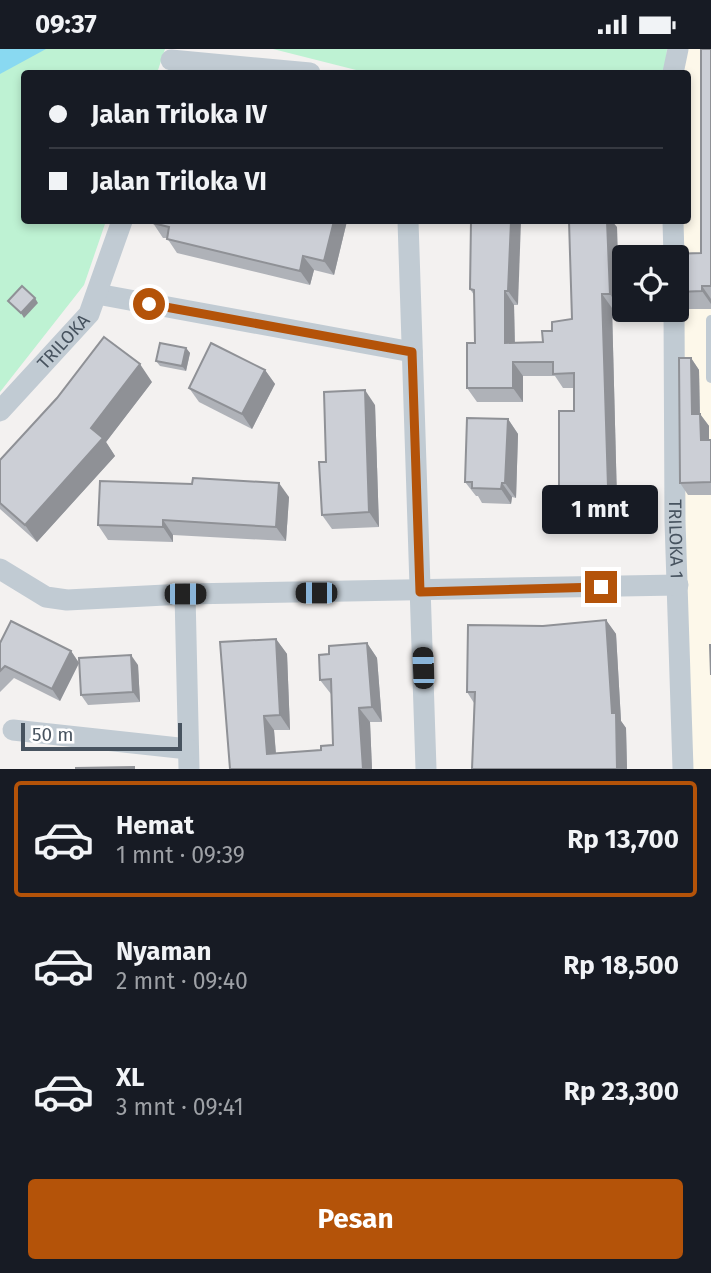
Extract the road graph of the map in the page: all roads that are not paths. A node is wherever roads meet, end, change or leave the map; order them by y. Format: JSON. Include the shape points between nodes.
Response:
{"nodes":[{"id":1,"x":678,"y":49,"type":"edge"},
{"id":2,"x":171,"y":61,"type":"edge"},
{"id":3,"x":275,"y":70,"type":"edge"},
{"id":4,"x":674,"y":70,"type":"edge"},
{"id":5,"x":121,"y":224,"type":"edge"},
{"id":6,"x":408,"y":224,"type":"edge"},
{"id":7,"x":673,"y":224,"type":"edge"},
{"id":8,"x":674,"y":245,"type":"edge"},
{"id":9,"x":97,"y":294,"type":"junction"},
{"id":10,"x":711,"y":320,"type":"edge"},
{"id":11,"x":674,"y":322,"type":"edge"},
{"id":12,"x":412,"y":352,"type":"junction"},
{"id":13,"x":711,"y":378,"type":"edge"},
{"id":14,"x":0,"y":411,"type":"edge"},
{"id":15,"x":0,"y":569,"type":"edge"},
{"id":16,"x":678,"y":585,"type":"junction"},
{"id":17,"x":420,"y":592,"type":"junction"},
{"id":18,"x":185,"y":594,"type":"junction"},
{"id":19,"x":13,"y":730,"type":"dead end"},
{"id":20,"x":188,"y":759,"type":"edge"},
{"id":21,"x":426,"y":769,"type":"edge"},
{"id":22,"x":682,"y":769,"type":"edge"}],
"edges":[{"from":1,"to":4,"type":"street"},
{"from":2,"to":3,"type":"street"},
{"from":5,"to":9,"type":"street","name":"TRILOKA"},
{"from":6,"to":12,"type":"street"},
{"from":7,"to":8,"type":"street"},
{"from":9,"to":12,"type":"street"},
{"from":9,"to":14,"type":"street","name":"TRILOKA","via":[[80,327]]},
{"from":10,"to":13,"type":"lane"},
{"from":11,"to":16,"type":"street","name":"TRILOKA 1"},
{"from":12,"to":17,"type":"street"},
{"from":15,"to":18,"type":"street","via":[[46,597],[67,600]]},
{"from":16,"to":17,"type":"street"},
{"from":16,"to":22,"type":"street","name":"TRILOKA 1"},
{"from":17,"to":18,"type":"street"},
{"from":17,"to":21,"type":"street"},
{"from":18,"to":20,"type":"street"},
{"from":19,"to":20,"type":"street"}]}
